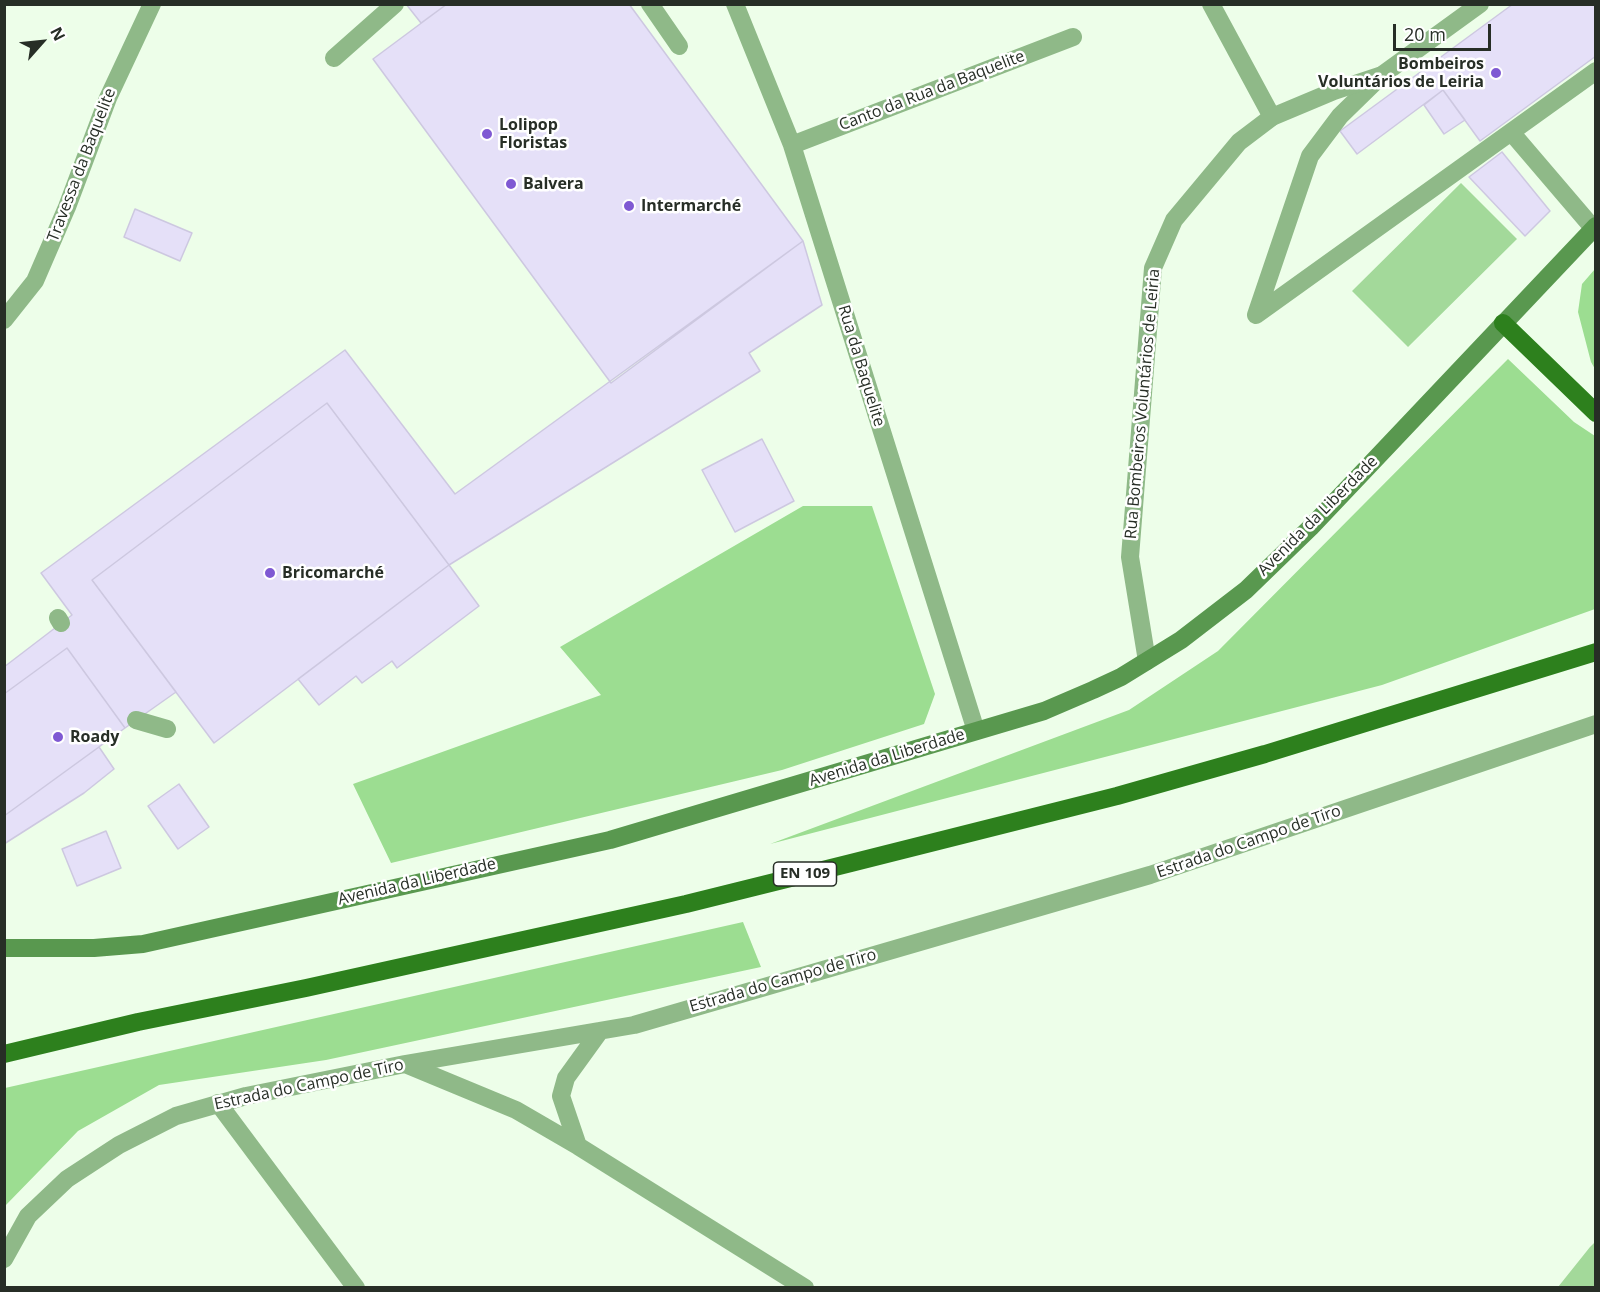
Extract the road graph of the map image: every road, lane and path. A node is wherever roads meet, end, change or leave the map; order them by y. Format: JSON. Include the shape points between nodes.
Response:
{"nodes":[{"id":1,"x":152,"y":4,"type":"edge"},
{"id":2,"x":395,"y":4,"type":"edge"},
{"id":3,"x":650,"y":4,"type":"edge"},
{"id":4,"x":735,"y":4,"type":"edge"},
{"id":5,"x":1211,"y":4,"type":"edge"},
{"id":6,"x":1480,"y":4,"type":"edge"},
{"id":7,"x":1073,"y":37,"type":"dead end"},
{"id":8,"x":679,"y":46,"type":"dead end"},
{"id":9,"x":334,"y":58,"type":"dead end"},
{"id":10,"x":1596,"y":71,"type":"edge"},
{"id":11,"x":1382,"y":75,"type":"junction"},
{"id":12,"x":1272,"y":117,"type":"junction"},
{"id":13,"x":1511,"y":132,"type":"junction"},
{"id":14,"x":792,"y":145,"type":"junction"},
{"id":15,"x":1594,"y":227,"type":"edge"},
{"id":16,"x":4,"y":320,"type":"edge"},
{"id":17,"x":1503,"y":324,"type":"junction"},
{"id":18,"x":1596,"y":413,"type":"edge"},
{"id":19,"x":1596,"y":652,"type":"edge"},
{"id":20,"x":1147,"y":662,"type":"junction"},
{"id":21,"x":136,"y":720,"type":"dead end"},
{"id":22,"x":1596,"y":724,"type":"edge"},
{"id":23,"x":167,"y":729,"type":"dead end"},
{"id":24,"x":976,"y":731,"type":"junction"},
{"id":25,"x":4,"y":948,"type":"edge"},
{"id":26,"x":600,"y":1031,"type":"junction"},
{"id":27,"x":4,"y":1054,"type":"edge"},
{"id":28,"x":405,"y":1064,"type":"junction"},
{"id":29,"x":218,"y":1103,"type":"junction"},
{"id":30,"x":578,"y":1146,"type":"junction"},
{"id":31,"x":4,"y":1259,"type":"edge"},
{"id":32,"x":356,"y":1287,"type":"edge"},
{"id":33,"x":805,"y":1287,"type":"edge"}],
"edges":[{"from":1,"to":16,"type":"street","name":"Travessa da Baquelite","via":[[108,98],[39,272]]},
{"from":2,"to":9,"type":"street"},
{"from":3,"to":8,"type":"street"},
{"from":4,"to":14,"type":"street","name":"Rua da Baquelite"},
{"from":5,"to":12,"type":"street"},
{"from":6,"to":11,"type":"street"},
{"from":7,"to":14,"type":"street","name":"Canto da Rua da Baquelite"},
{"from":10,"to":13,"type":"street"},
{"from":11,"to":12,"type":"street","name":"Rua Bombeiros Voluntários de Leiria"},
{"from":11,"to":13,"type":"street","via":[[1340,116],[1310,156],[1256,315]]},
{"from":12,"to":20,"type":"street","name":"Rua Bombeiros Voluntários de Leiria","via":[[1239,142],[1174,220],[1153,268],[1130,557]]},
{"from":13,"to":15,"type":"street"},
{"from":14,"to":24,"type":"street","name":"Rua da Baquelite"},
{"from":15,"to":17,"type":"street","name":"Avenida da Liberdade"},
{"from":17,"to":18,"type":"main road"},
{"from":17,"to":20,"type":"street","name":"Avenida da Liberdade","via":[[1246,590]]},
{"from":19,"to":27,"type":"main road","number":"EN 109","via":[[1117,796],[686,904]]},
{"from":20,"to":24,"type":"street","name":"Avenida da Liberdade","via":[[1071,700]]},
{"from":21,"to":23,"type":"street"},
{"from":22,"to":26,"type":"street","name":"Estrada do Campo de Tiro","via":[[1150,875],[634,1025]]},
{"from":24,"to":25,"type":"street","name":"Avenida da Liberdade","via":[[610,840],[143,944]]},
{"from":26,"to":28,"type":"street","name":"Estrada do Campo de Tiro"},
{"from":26,"to":30,"type":"street","via":[[566,1078],[561,1096]]},
{"from":28,"to":29,"type":"street","name":"Estrada do Campo de Tiro"},
{"from":28,"to":30,"type":"street","via":[[516,1110]]},
{"from":29,"to":31,"type":"street","name":"Estrada do Campo de Tiro","via":[[176,1116],[118,1145],[67,1179],[28,1216]]},
{"from":29,"to":32,"type":"street"},
{"from":30,"to":33,"type":"street"}]}
